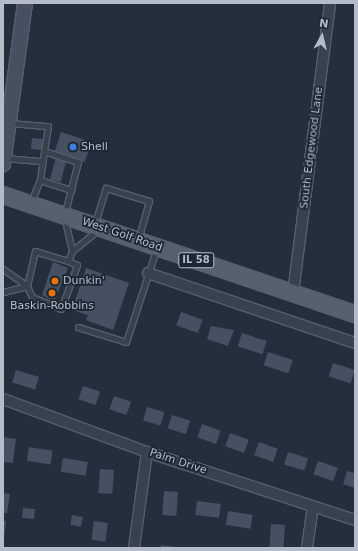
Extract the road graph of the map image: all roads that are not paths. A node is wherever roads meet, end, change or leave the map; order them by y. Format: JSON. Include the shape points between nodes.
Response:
{"nodes":[{"id":1,"x":25,"y":3,"type":"edge"},
{"id":2,"x":330,"y":3,"type":"edge"},
{"id":3,"x":8,"y":122,"type":"junction"},
{"id":4,"x":44,"y":151,"type":"junction"},
{"id":5,"x":3,"y":160,"type":"edge"},
{"id":6,"x":42,"y":161,"type":"junction"},
{"id":7,"x":40,"y":180,"type":"junction"},
{"id":8,"x":71,"y":190,"type":"junction"},
{"id":9,"x":3,"y":195,"type":"edge"},
{"id":10,"x":30,"y":204,"type":"junction"},
{"id":11,"x":64,"y":216,"type":"junction"},
{"id":12,"x":97,"y":227,"type":"junction"},
{"id":13,"x":138,"y":241,"type":"junction"},
{"id":14,"x":157,"y":247,"type":"junction"},
{"id":15,"x":72,"y":251,"type":"junction"},
{"id":16,"x":68,"y":261,"type":"junction"},
{"id":17,"x":3,"y":269,"type":"edge"},
{"id":18,"x":148,"y":273,"type":"junction"},
{"id":19,"x":27,"y":286,"type":"junction"},
{"id":20,"x":3,"y":292,"type":"edge"},
{"id":21,"x":293,"y":293,"type":"junction"},
{"id":22,"x":355,"y":314,"type":"edge"},
{"id":23,"x":78,"y":327,"type":"dead end"},
{"id":24,"x":355,"y":343,"type":"edge"},
{"id":25,"x":3,"y":400,"type":"edge"},
{"id":26,"x":147,"y":452,"type":"junction"},
{"id":27,"x":313,"y":506,"type":"junction"},
{"id":28,"x":355,"y":520,"type":"edge"},
{"id":29,"x":134,"y":548,"type":"edge"},
{"id":30,"x":307,"y":548,"type":"edge"}],
"edges":[{"from":1,"to":3,"type":"main road"},
{"from":2,"to":21,"type":"street","name":"South Edgewood Lane"},
{"from":3,"to":4,"type":"lane","via":[[48,126]]},
{"from":3,"to":5,"type":"main road"},
{"from":4,"to":6,"type":"lane"},
{"from":4,"to":8,"type":"lane","via":[[78,162]]},
{"from":5,"to":6,"type":"lane"},
{"from":6,"to":7,"type":"lane"},
{"from":7,"to":8,"type":"lane"},
{"from":7,"to":10,"type":"lane"},
{"from":8,"to":11,"type":"lane"},
{"from":9,"to":10,"type":"main road","name":"West Golf Road","number":"IL 58"},
{"from":10,"to":11,"type":"main road","name":"West Golf Road","number":"IL 58"},
{"from":11,"to":12,"type":"main road","name":"West Golf Road","number":"IL 58"},
{"from":11,"to":15,"type":"lane"},
{"from":12,"to":13,"type":"main road","name":"West Golf Road","number":"IL 58"},
{"from":12,"to":13,"type":"lane","via":[[106,188],[149,201]]},
{"from":12,"to":15,"type":"lane"},
{"from":13,"to":14,"type":"main road","name":"West Golf Road","number":"IL 58"},
{"from":14,"to":18,"type":"lane"},
{"from":14,"to":21,"type":"main road","name":"West Golf Road","number":"IL 58"},
{"from":15,"to":16,"type":"lane"},
{"from":16,"to":19,"type":"lane","via":[[36,251]]},
{"from":16,"to":19,"type":"lane","via":[[77,265],[60,309],[32,297]]},
{"from":17,"to":19,"type":"lane"},
{"from":18,"to":23,"type":"lane","via":[[126,342]]},
{"from":18,"to":24,"type":"street"},
{"from":19,"to":20,"type":"lane"},
{"from":21,"to":22,"type":"main road","name":"West Golf Road","number":"IL 58"},
{"from":25,"to":26,"type":"street","name":"Palm Drive"},
{"from":26,"to":27,"type":"street","name":"Palm Drive"},
{"from":26,"to":29,"type":"street"},
{"from":27,"to":28,"type":"street","name":"Palm Drive"},
{"from":27,"to":30,"type":"street"}]}
